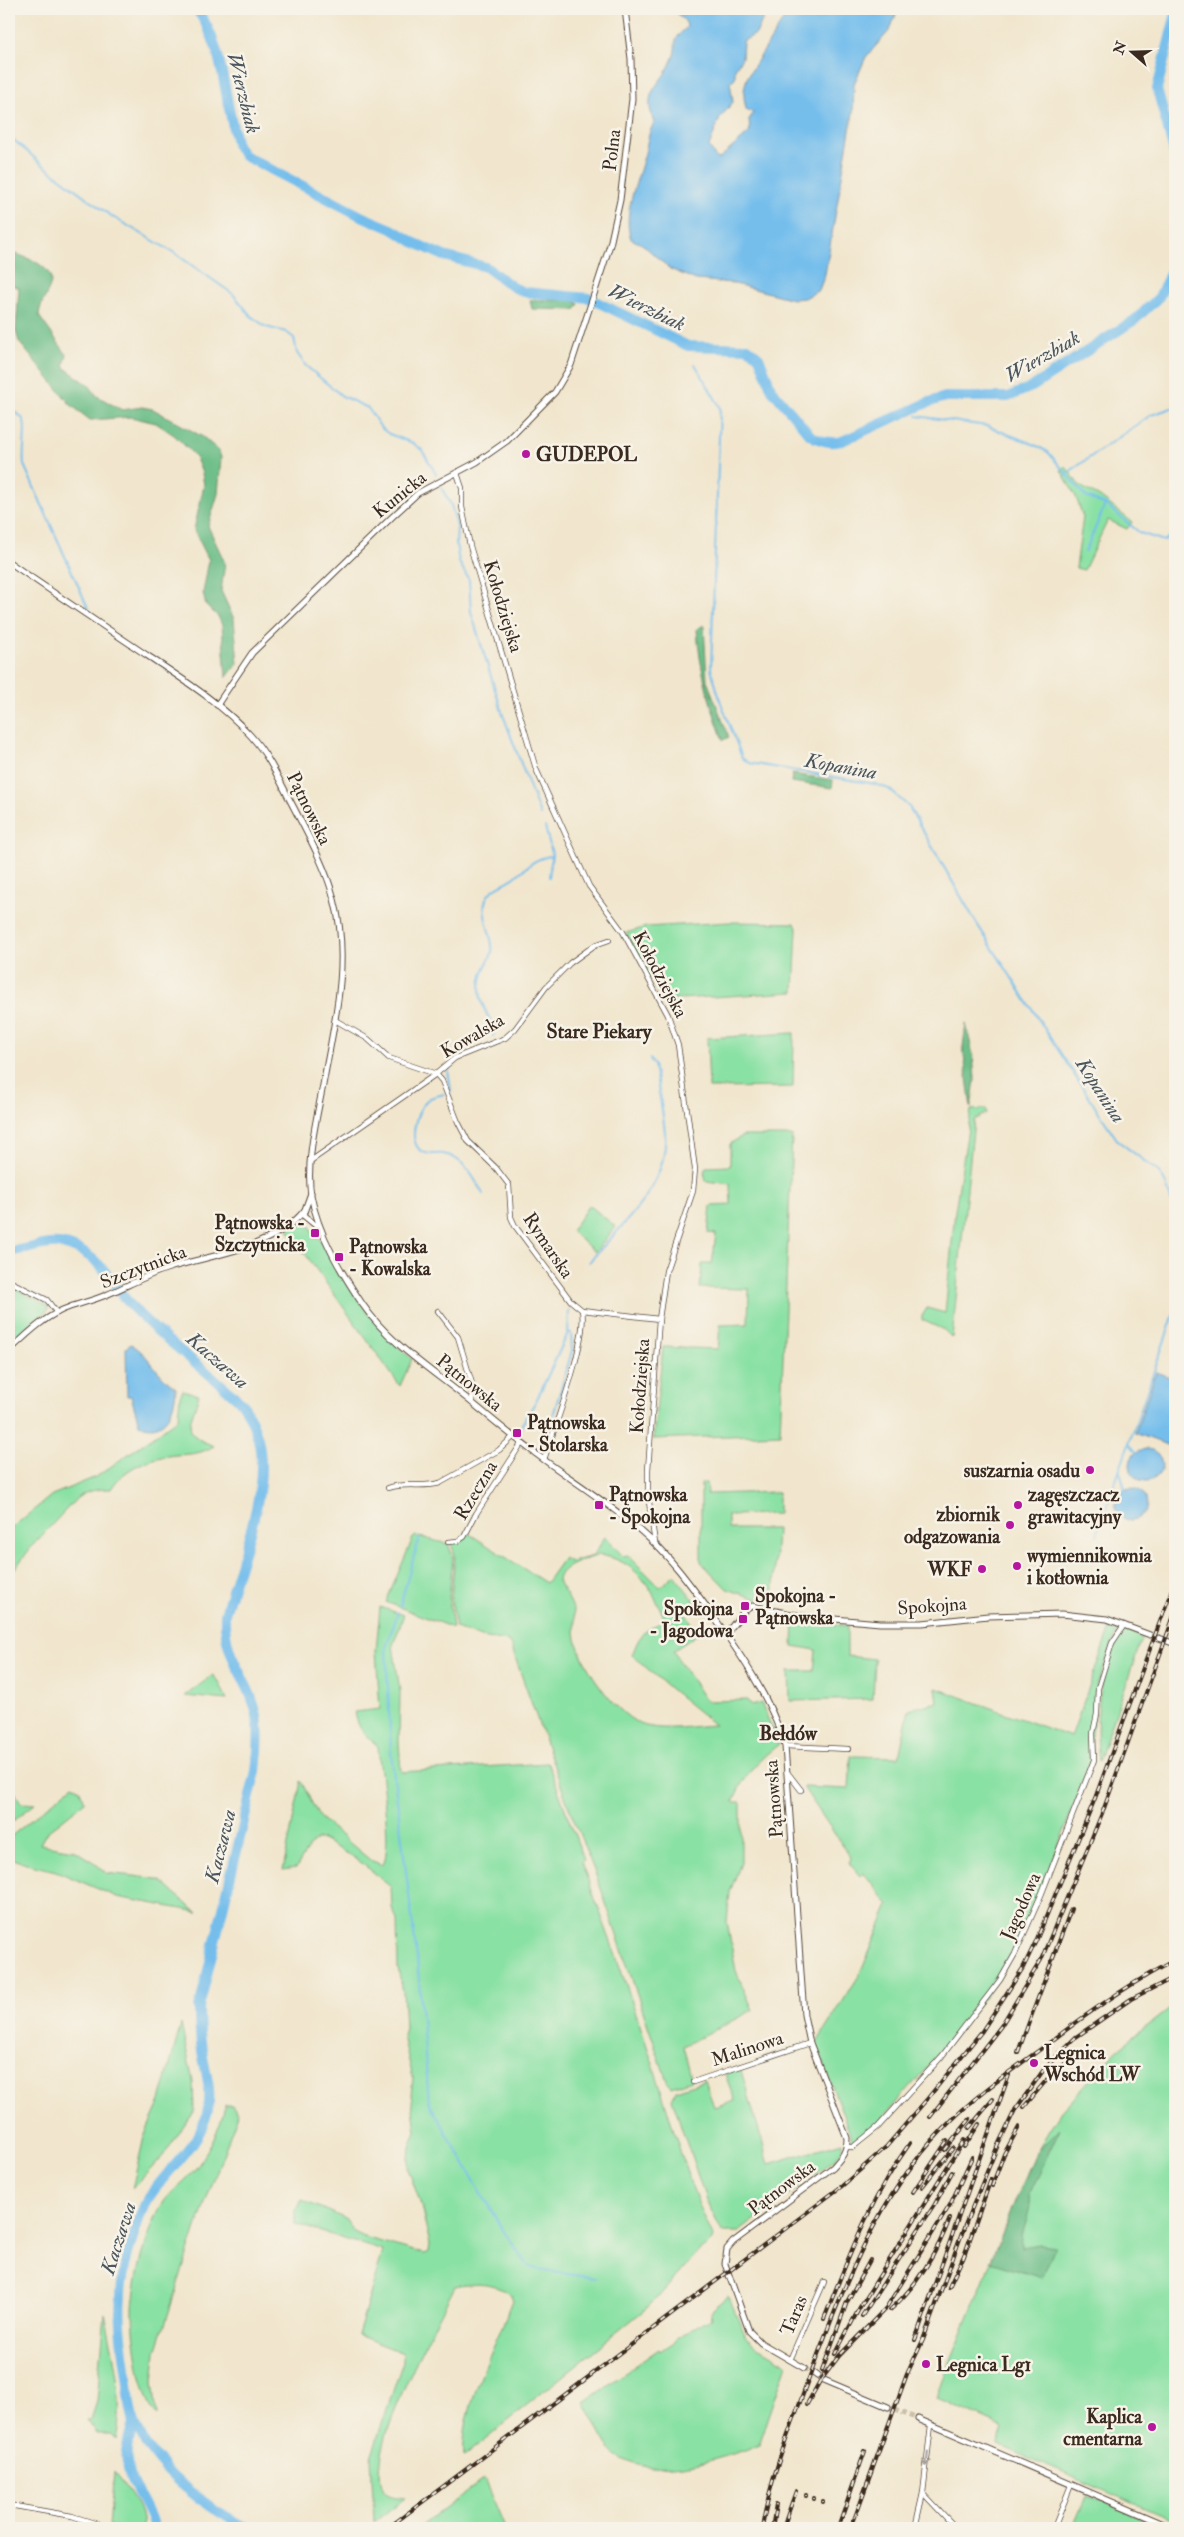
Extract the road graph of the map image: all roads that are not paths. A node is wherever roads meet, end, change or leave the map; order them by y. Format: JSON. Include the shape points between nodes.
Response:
{"nodes":[{"id":1,"x":625,"y":9,"type":"edge"},
{"id":2,"x":591,"y":310,"type":"joint"},
{"id":3,"x":457,"y":473,"type":"junction"},
{"id":4,"x":9,"y":562,"type":"edge"},
{"id":5,"x":217,"y":705,"type":"junction"},
{"id":6,"x":609,"y":940,"type":"dead end"},
{"id":7,"x":335,"y":1020,"type":"junction"},
{"id":8,"x":436,"y":1074,"type":"junction"},
{"id":9,"x":312,"y":1160,"type":"junction"},
{"id":10,"x":311,"y":1193,"type":"junction"},
{"id":11,"x":315,"y":1209,"type":"junction"},
{"id":12,"x":304,"y":1210,"type":"junction"},
{"id":13,"x":316,"y":1216,"type":"junction"},
{"id":14,"x":295,"y":1220,"type":"junction"},
{"id":15,"x":308,"y":1220,"type":"junction"},
{"id":16,"x":320,"y":1229,"type":"junction"},
{"id":17,"x":9,"y":1281,"type":"edge"},
{"id":18,"x":582,"y":1310,"type":"junction"},
{"id":19,"x":438,"y":1311,"type":"dead end"},
{"id":20,"x":57,"y":1313,"type":"junction"},
{"id":21,"x":659,"y":1319,"type":"junction"},
{"id":22,"x":9,"y":1351,"type":"edge"},
{"id":23,"x":472,"y":1403,"type":"junction"},
{"id":24,"x":513,"y":1437,"type":"junction"},
{"id":25,"x":521,"y":1444,"type":"junction"},
{"id":26,"x":544,"y":1460,"type":"junction"},
{"id":27,"x":388,"y":1488,"type":"dead end"},
{"id":28,"x":448,"y":1542,"type":"dead end"},
{"id":29,"x":654,"y":1543,"type":"junction"},
{"id":30,"x":1124,"y":1625,"type":"junction"},
{"id":31,"x":726,"y":1634,"type":"junction"},
{"id":32,"x":1150,"y":1635,"type":"dead end"},
{"id":33,"x":1159,"y":1638,"type":"dead end"},
{"id":34,"x":1175,"y":1644,"type":"edge"},
{"id":35,"x":785,"y":1746,"type":"junction"},
{"id":36,"x":848,"y":1749,"type":"dead end"},
{"id":37,"x":786,"y":1771,"type":"junction"},
{"id":38,"x":801,"y":1790,"type":"dead end"},
{"id":39,"x":810,"y":2043,"type":"junction"},
{"id":40,"x":693,"y":2082,"type":"dead end"},
{"id":41,"x":847,"y":2147,"type":"junction"},
{"id":42,"x":824,"y":2282,"type":"dead end"},
{"id":43,"x":790,"y":2360,"type":"junction"},
{"id":44,"x":804,"y":2368,"type":"tunnel mouth"},
{"id":45,"x":824,"y":2380,"type":"dead end"},
{"id":46,"x":888,"y":2407,"type":"tunnel mouth"},
{"id":47,"x":918,"y":2419,"type":"tunnel mouth"},
{"id":48,"x":931,"y":2425,"type":"junction"},
{"id":49,"x":1071,"y":2485,"type":"junction"},
{"id":50,"x":923,"y":2493,"type":"junction"},
{"id":51,"x":9,"y":2506,"type":"edge"},
{"id":52,"x":110,"y":2528,"type":"edge"},
{"id":53,"x":915,"y":2528,"type":"edge"},
{"id":54,"x":956,"y":2528,"type":"edge"},
{"id":55,"x":1054,"y":2528,"type":"edge"},
{"id":56,"x":1172,"y":2528,"type":"edge"}],
"edges":[{"from":1,"to":2,"type":"street","name":"Polna","via":[[632,99],[627,148],[610,245]]},
{"from":2,"to":3,"type":"street","name":"Kunicka","via":[[571,365],[556,392],[507,441]]},
{"from":3,"to":5,"type":"street","name":"Kunicka","via":[[418,493],[308,597],[252,653]]},
{"from":3,"to":21,"type":"street","name":"Kołodziejska","via":[[470,546],[536,769],[589,886],[623,932],[668,1015],[678,1045],[695,1169],[693,1191],[666,1271]]},
{"from":4,"to":5,"type":"street","name":"Pątnowska"},
{"from":5,"to":7,"type":"street","name":"Pątnowska","via":[[253,738],[274,770],[323,868],[341,934],[342,964]]},
{"from":6,"to":8,"type":"street","name":"Kowalska","via":[[595,945],[570,963],[546,987],[506,1038],[455,1058]]},
{"from":7,"to":8,"type":"street","via":[[368,1038],[389,1058]]},
{"from":7,"to":9,"type":"street","name":"Pątnowska"},
{"from":8,"to":9,"type":"street","name":"Kowalska"},
{"from":8,"to":18,"type":"street","name":"Rymarska","via":[[468,1140],[509,1185],[511,1216],[515,1226],[564,1295]]},
{"from":9,"to":10,"type":"street","name":"Pątnowska"},
{"from":10,"to":11,"type":"street","name":"Pątnowska"},
{"from":10,"to":12,"type":"street","name":"Pątnowska"},
{"from":11,"to":12,"type":"street","via":[[309,1207]]},
{"from":11,"to":13,"type":"street"},
{"from":12,"to":14,"type":"street","name":"Szczytnicka"},
{"from":12,"to":15,"type":"street","via":[[303,1215]]},
{"from":13,"to":15,"type":"street"},
{"from":13,"to":16,"type":"street","name":"Pątnowska"},
{"from":14,"to":15,"type":"street","name":"Szczytnicka"},
{"from":14,"to":20,"type":"street","name":"Szczytnicka","via":[[251,1245],[169,1268]]},
{"from":15,"to":16,"type":"street","name":"Pątnowska"},
{"from":16,"to":23,"type":"street","name":"Pątnowska","via":[[356,1294],[380,1326]]},
{"from":17,"to":20,"type":"street","via":[[47,1300]]},
{"from":18,"to":21,"type":"street"},
{"from":18,"to":26,"type":"street","via":[[575,1360]]},
{"from":19,"to":23,"type":"street","via":[[458,1337],[472,1387]]},
{"from":20,"to":22,"type":"street","name":"Szczytnicka"},
{"from":21,"to":29,"type":"street","name":"Kołodziejska","via":[[648,1470]]},
{"from":23,"to":24,"type":"street","name":"Pątnowska"},
{"from":24,"to":25,"type":"street","name":"Pątnowska"},
{"from":24,"to":27,"type":"street","via":[[499,1450],[440,1483],[400,1484]]},
{"from":25,"to":26,"type":"street","name":"Pątnowska"},
{"from":25,"to":28,"type":"street","name":"Rzeczna","via":[[464,1536],[458,1541]]},
{"from":26,"to":29,"type":"street","name":"Pątnowska"},
{"from":29,"to":31,"type":"street","name":"Pątnowska","via":[[683,1574]]},
{"from":30,"to":31,"type":"street","name":"Spokojna","via":[[1107,1619],[1062,1614],[880,1623],[801,1616],[752,1606]]},
{"from":30,"to":32,"type":"street","name":"Spokojna"},
{"from":30,"to":41,"type":"street","name":"Jagodowa","via":[[1112,1644],[1098,1688],[1094,1760],[1015,1954],[1000,1980],[942,2056],[878,2127],[853,2147]]},
{"from":31,"to":35,"type":"street","name":"Pątnowska","via":[[765,1696]]},
{"from":33,"to":34,"type":"street"},
{"from":35,"to":36,"type":"street"},
{"from":35,"to":37,"type":"street","name":"Pątnowska"},
{"from":37,"to":38,"type":"street"},
{"from":37,"to":39,"type":"street","name":"Pątnowska","via":[[802,2004]]},
{"from":39,"to":40,"type":"street","name":"Malinowa"},
{"from":39,"to":41,"type":"street","name":"Pątnowska","via":[[847,2138]]},
{"from":41,"to":43,"type":"street","name":"Pątnowska","via":[[833,2167],[733,2242],[725,2256],[749,2331]]},
{"from":42,"to":43,"type":"street","name":"Taras"},
{"from":43,"to":44,"type":"street","name":"Pątnowska"},
{"from":45,"to":46,"type":"street"},
{"from":47,"to":48,"type":"street"},
{"from":48,"to":49,"type":"street"},
{"from":48,"to":50,"type":"street","one_way":true},
{"from":49,"to":55,"type":"street"},
{"from":49,"to":56,"type":"street"},
{"from":50,"to":53,"type":"street"},
{"from":50,"to":54,"type":"street"},
{"from":51,"to":52,"type":"street","via":[[72,2516]]}]}
